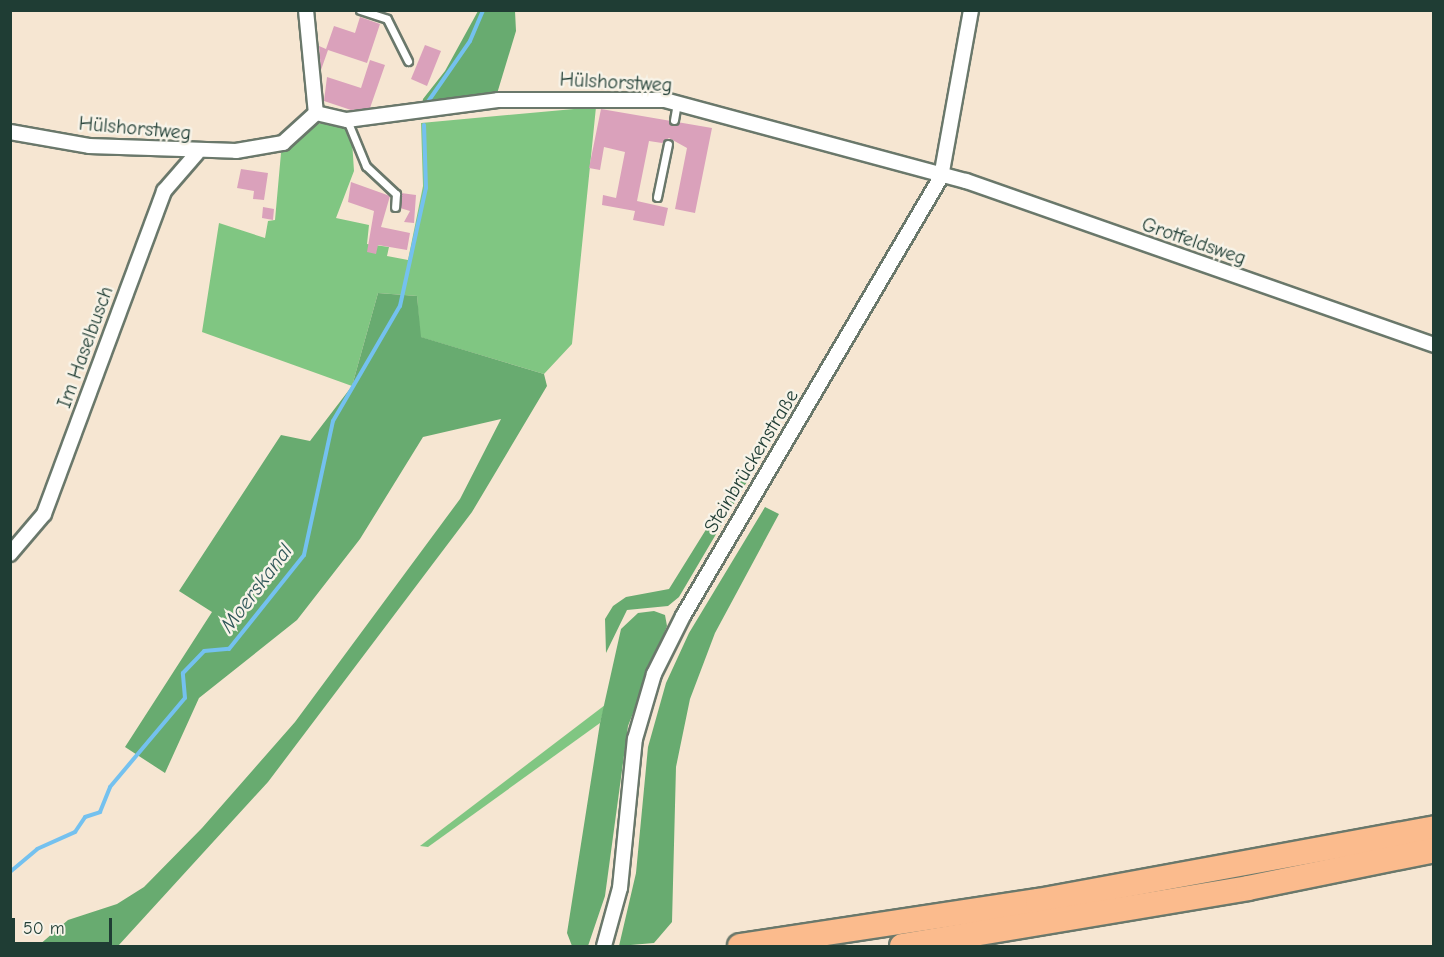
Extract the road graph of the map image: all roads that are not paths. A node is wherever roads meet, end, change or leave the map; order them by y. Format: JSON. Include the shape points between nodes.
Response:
{"nodes":[{"id":1,"x":306,"y":10,"type":"edge"},
{"id":2,"x":360,"y":10,"type":"edge"},
{"id":3,"x":971,"y":10,"type":"edge"},
{"id":4,"x":408,"y":61,"type":"dead end"},
{"id":5,"x":677,"y":103,"type":"junction"},
{"id":6,"x":316,"y":113,"type":"junction"},
{"id":7,"x":347,"y":120,"type":"junction"},
{"id":8,"x":674,"y":120,"type":"dead end"},
{"id":9,"x":10,"y":132,"type":"edge"},
{"id":10,"x":668,"y":144,"type":"dead end"},
{"id":11,"x":197,"y":153,"type":"junction"},
{"id":12,"x":941,"y":177,"type":"junction"},
{"id":13,"x":657,"y":198,"type":"dead end"},
{"id":14,"x":394,"y":207,"type":"dead end"},
{"id":15,"x":1434,"y":345,"type":"edge"},
{"id":16,"x":10,"y":554,"type":"edge"},
{"id":17,"x":1434,"y":828,"type":"edge"},
{"id":18,"x":1434,"y":850,"type":"edge"},
{"id":19,"x":604,"y":946,"type":"edge"},
{"id":20,"x":740,"y":946,"type":"edge"},
{"id":21,"x":902,"y":946,"type":"edge"}],
"edges":[{"from":1,"to":6,"type":"street"},
{"from":2,"to":4,"type":"lane","via":[[387,19]]},
{"from":3,"to":12,"type":"street","name":"Steinbrückenstraße"},
{"from":5,"to":7,"type":"street","name":"Hülshorstweg","via":[[592,97],[498,100]]},
{"from":5,"to":8,"type":"lane"},
{"from":5,"to":12,"type":"street","name":"Hülshorstweg"},
{"from":6,"to":7,"type":"street","name":"Hülshorstweg"},
{"from":6,"to":11,"type":"street","name":"Hülshorstweg","via":[[283,143]]},
{"from":7,"to":14,"type":"lane","via":[[366,166],[396,194]]},
{"from":9,"to":11,"type":"street","name":"Hülshorstweg","via":[[89,146]]},
{"from":10,"to":13,"type":"lane"},
{"from":11,"to":16,"type":"street","name":"Im Haselbusch","via":[[164,191],[44,514]]},
{"from":12,"to":15,"type":"street","name":"Grotfeldsweg"},
{"from":12,"to":19,"type":"street","name":"Steinbrückenstraße","via":[[683,616],[654,674],[635,739],[611,925]]},
{"from":17,"to":20,"type":"highway","via":[[1038,901]]},
{"from":18,"to":21,"type":"highway","via":[[1237,890]]}]}
